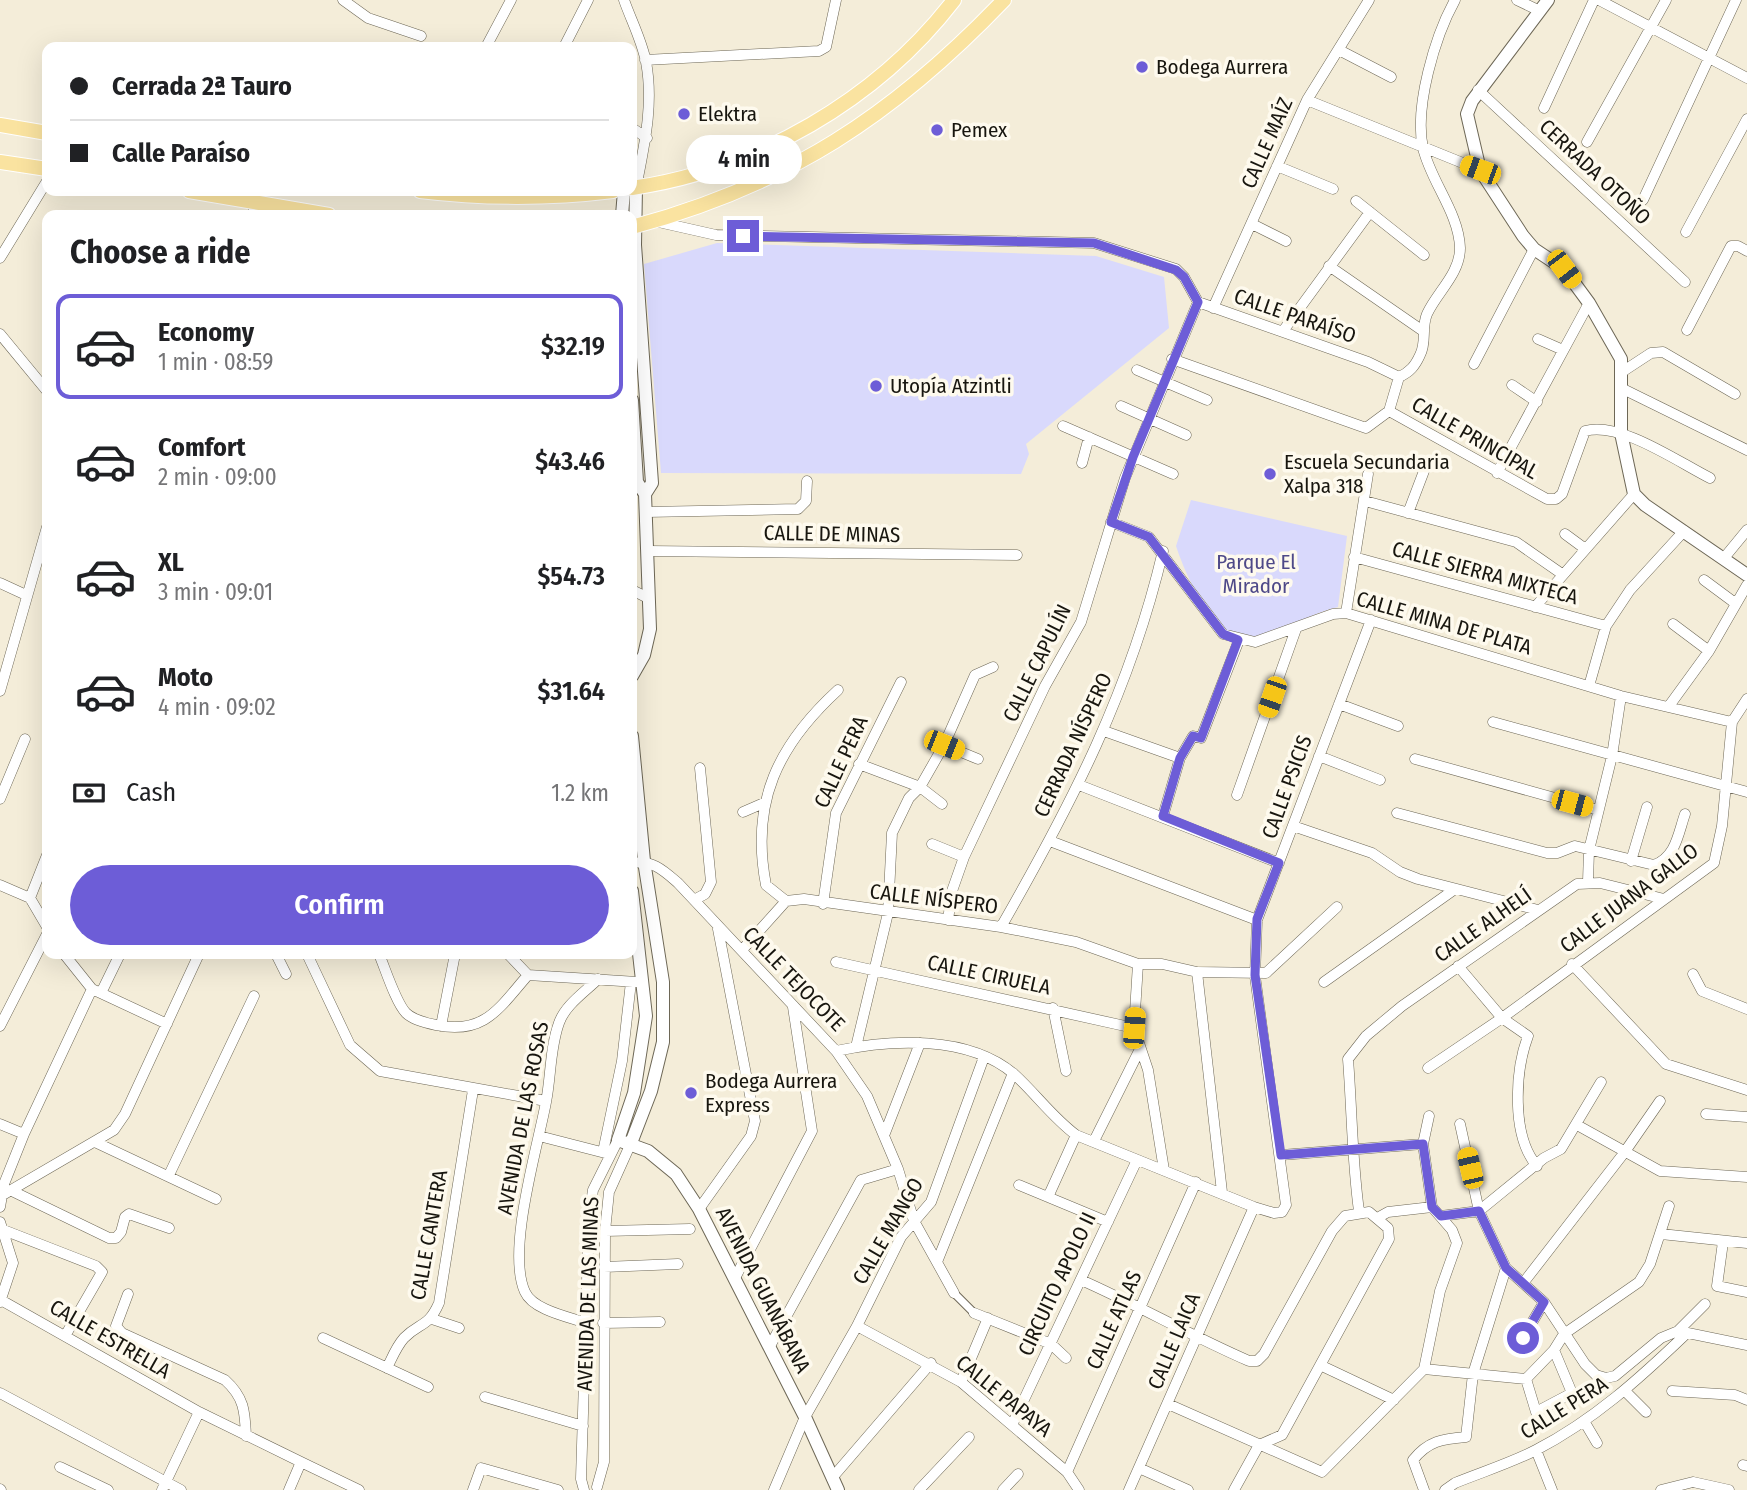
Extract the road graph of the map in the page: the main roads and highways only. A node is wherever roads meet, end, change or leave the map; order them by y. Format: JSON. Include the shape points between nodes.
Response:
{"nodes":[{"id":1,"x":954,"y":0,"type":"edge"},
{"id":2,"x":1004,"y":0,"type":"edge"},
{"id":3,"x":0,"y":125,"type":"edge"},
{"id":4,"x":42,"y":132,"type":"edge"},
{"id":5,"x":0,"y":162,"type":"edge"},
{"id":6,"x":42,"y":168,"type":"edge"},
{"id":7,"x":637,"y":184,"type":"edge"},
{"id":8,"x":208,"y":196,"type":"edge"},
{"id":9,"x":458,"y":196,"type":"edge"},
{"id":10,"x":520,"y":196,"type":"edge"},
{"id":11,"x":255,"y":208,"type":"edge"},
{"id":12,"x":276,"y":210,"type":"edge"},
{"id":13,"x":637,"y":225,"type":"edge"}],
"edges":[{"from":1,"to":7,"type":"main road","via":[[898,59],[819,120],[726,163]]},
{"from":2,"to":13,"type":"main road","via":[[928,75],[847,135],[766,180]]},
{"from":3,"to":4,"type":"main road"},
{"from":5,"to":6,"type":"main road"},
{"from":8,"to":11,"type":"main road"},
{"from":9,"to":10,"type":"main road"},
{"from":11,"to":12,"type":"main road"}]}
